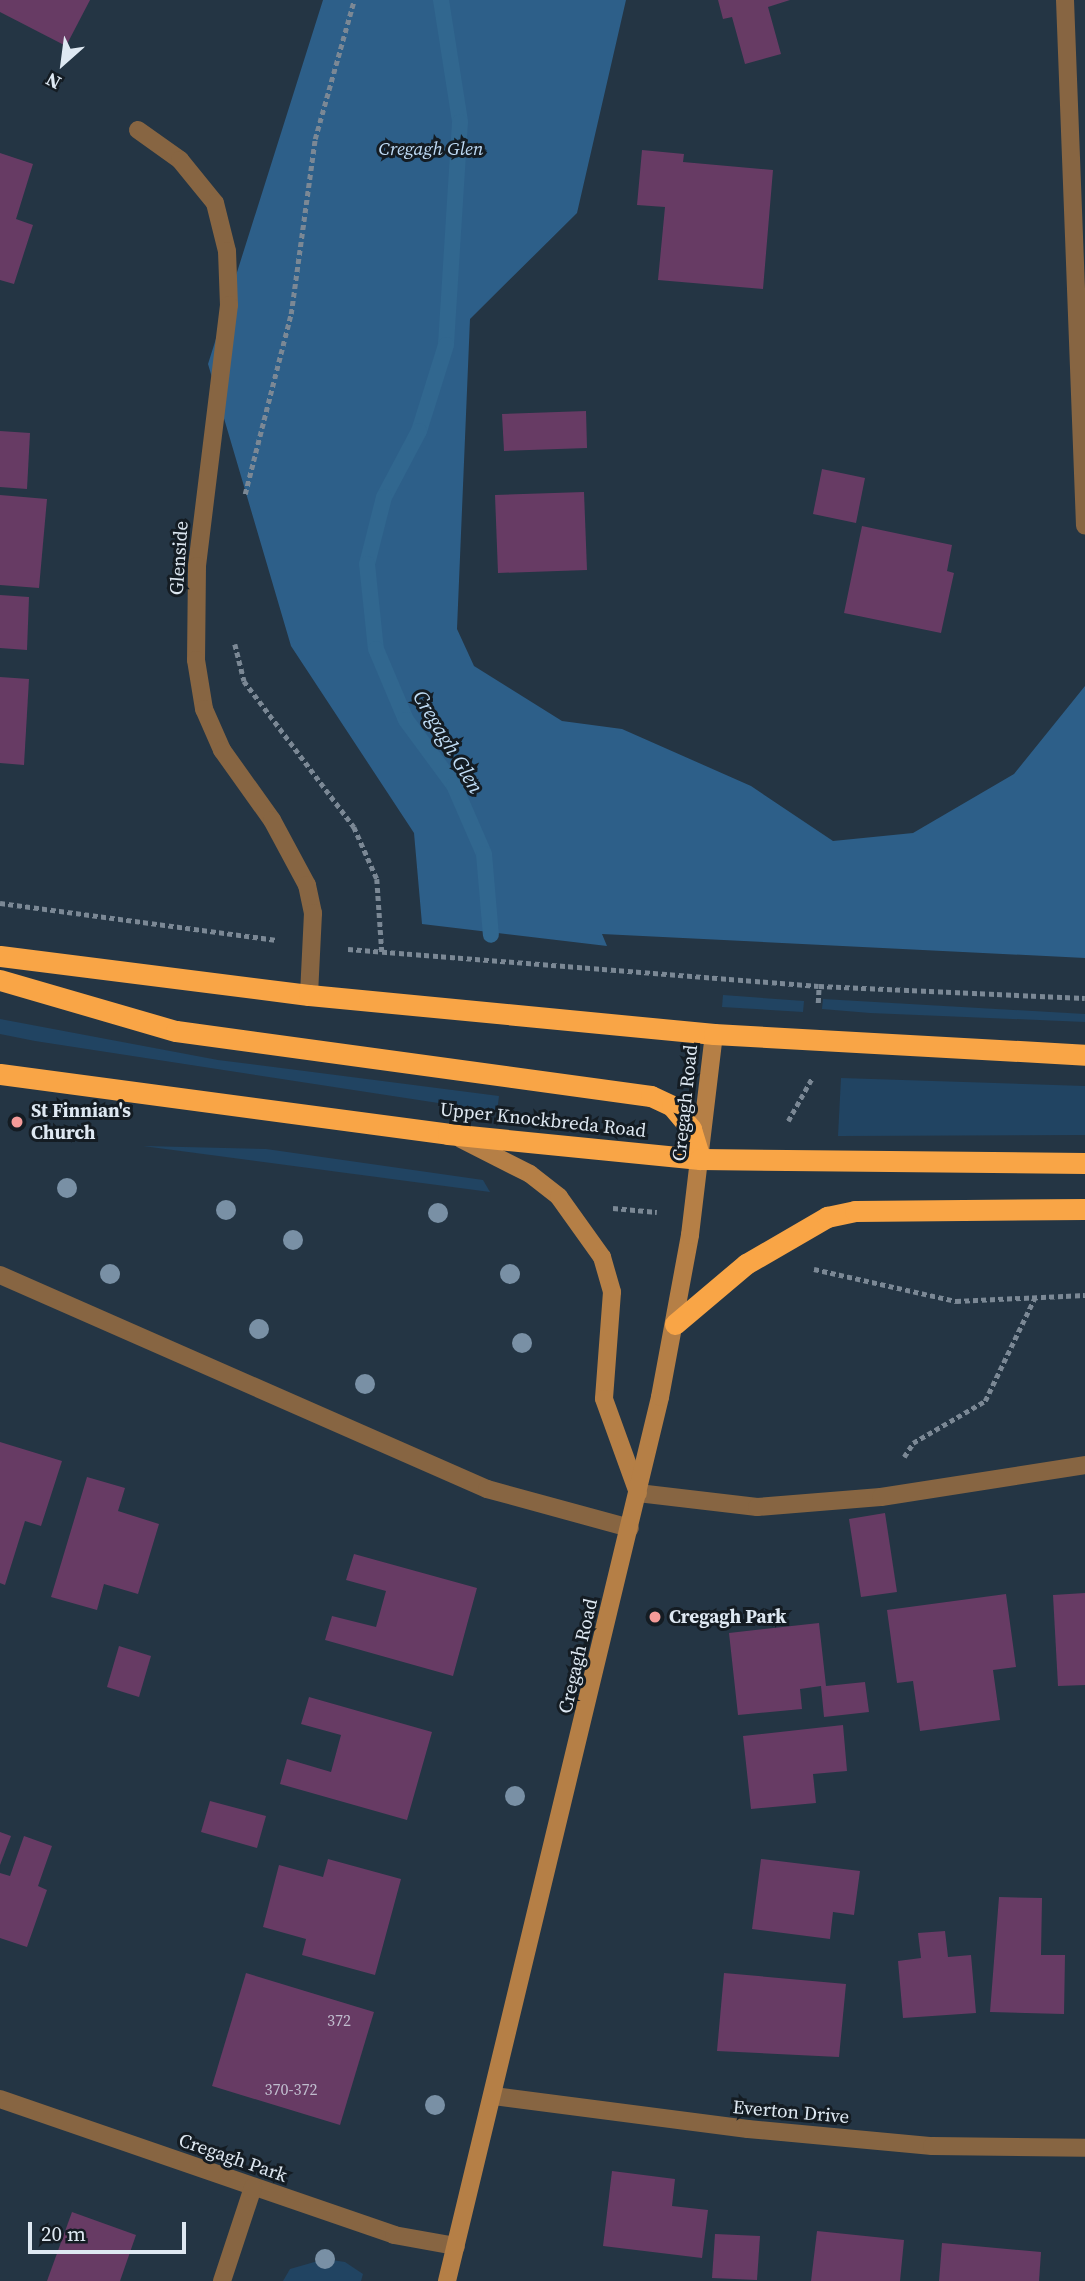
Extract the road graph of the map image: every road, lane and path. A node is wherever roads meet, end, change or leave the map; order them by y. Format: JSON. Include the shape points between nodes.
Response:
{"nodes":[{"id":1,"x":354,"y":0,"type":"edge"},
{"id":2,"x":1065,"y":0,"type":"edge"},
{"id":3,"x":138,"y":130,"type":"dead end"},
{"id":4,"x":243,"y":503,"type":"dead end"},
{"id":5,"x":1085,"y":526,"type":"edge"},
{"id":6,"x":232,"y":630,"type":"dead end"},
{"id":7,"x":0,"y":903,"type":"edge"},
{"id":8,"x":314,"y":944,"type":"junction"},
{"id":9,"x":382,"y":953,"type":"junction"},
{"id":10,"x":0,"y":956,"type":"edge"},
{"id":11,"x":0,"y":980,"type":"edge"},
{"id":12,"x":819,"y":986,"type":"junction"},
{"id":13,"x":309,"y":995,"type":"junction"},
{"id":14,"x":1085,"y":998,"type":"edge"},
{"id":15,"x":714,"y":1034,"type":"junction"},
{"id":16,"x":815,"y":1042,"type":"junction"},
{"id":17,"x":1085,"y":1055,"type":"edge"},
{"id":18,"x":0,"y":1074,"type":"edge"},
{"id":19,"x":447,"y":1134,"type":"junction"},
{"id":20,"x":700,"y":1159,"type":"junction"},
{"id":21,"x":781,"y":1161,"type":"junction"},
{"id":22,"x":1085,"y":1163,"type":"edge"},
{"id":23,"x":1085,"y":1209,"type":"edge"},
{"id":24,"x":813,"y":1268,"type":"dead end"},
{"id":25,"x":0,"y":1275,"type":"edge"},
{"id":26,"x":1085,"y":1295,"type":"edge"},
{"id":27,"x":1035,"y":1297,"type":"junction"},
{"id":28,"x":675,"y":1324,"type":"junction"},
{"id":29,"x":1085,"y":1465,"type":"edge"},
{"id":30,"x":638,"y":1493,"type":"junction"},
{"id":31,"x":881,"y":1497,"type":"junction"},
{"id":32,"x":630,"y":1528,"type":"junction"},
{"id":33,"x":494,"y":2096,"type":"junction"},
{"id":34,"x":0,"y":2099,"type":"edge"},
{"id":35,"x":1085,"y":2148,"type":"edge"},
{"id":36,"x":253,"y":2187,"type":"junction"},
{"id":37,"x":456,"y":2246,"type":"junction"},
{"id":38,"x":222,"y":2281,"type":"edge"},
{"id":39,"x":447,"y":2281,"type":"edge"}],
"edges":[{"from":1,"to":4,"type":"path","via":[[316,139],[291,314]]},
{"from":2,"to":5,"type":"street"},
{"from":3,"to":8,"type":"street","name":"Glenside","via":[[180,160],[215,203],[227,251],[229,305],[197,566],[196,660],[204,709],[222,750],[272,820],[307,885]]},
{"from":6,"to":9,"type":"path","via":[[244,681],[354,827],[377,879]]},
{"from":7,"to":8,"type":"path"},
{"from":8,"to":9,"type":"path"},
{"from":8,"to":13,"type":"street","name":"Glenside"},
{"from":9,"to":12,"type":"path"},
{"from":10,"to":13,"type":"highway"},
{"from":11,"to":20,"type":"highway","via":[[176,1031],[651,1096],[672,1106],[691,1129]]},
{"from":12,"to":14,"type":"path"},
{"from":12,"to":16,"type":"path"},
{"from":13,"to":15,"type":"highway"},
{"from":15,"to":16,"type":"highway"},
{"from":15,"to":20,"type":"street","name":"Cregagh Road"},
{"from":16,"to":17,"type":"highway"},
{"from":16,"to":21,"type":"path","via":[[811,1087],[783,1128]]},
{"from":18,"to":19,"type":"highway","name":"Upper Knockbreda Road"},
{"from":19,"to":20,"type":"highway","name":"Upper Knockbreda Road"},
{"from":19,"to":30,"type":"street","via":[[530,1174],[559,1197],[602,1256],[612,1293],[604,1399]]},
{"from":20,"to":21,"type":"highway","name":"Upper Knockbreda Road"},
{"from":20,"to":28,"type":"street","name":"Cregagh Road"},
{"from":21,"to":22,"type":"highway","name":"Upper Knockbreda Road"},
{"from":23,"to":28,"type":"highway","via":[[855,1211],[827,1217],[747,1264]]},
{"from":24,"to":27,"type":"path","via":[[956,1301]]},
{"from":25,"to":32,"type":"street","via":[[462,1479]]},
{"from":26,"to":27,"type":"path"},
{"from":27,"to":31,"type":"path","via":[[985,1401],[913,1443]]},
{"from":28,"to":30,"type":"street","name":"Cregagh Road"},
{"from":29,"to":31,"type":"street"},
{"from":30,"to":31,"type":"street","via":[[727,1507]]},
{"from":30,"to":32,"type":"street","name":"Cregagh Road"},
{"from":32,"to":33,"type":"street","name":"Cregagh Road"},
{"from":33,"to":35,"type":"street","name":"Everton Drive","via":[[761,2131],[932,2146]]},
{"from":33,"to":37,"type":"street","name":"Cregagh Road"},
{"from":34,"to":36,"type":"street","name":"Cregagh Park"},
{"from":36,"to":37,"type":"street","name":"Cregagh Park","via":[[394,2235]]},
{"from":36,"to":38,"type":"street"},
{"from":37,"to":39,"type":"street","name":"Cregagh Road"}]}
